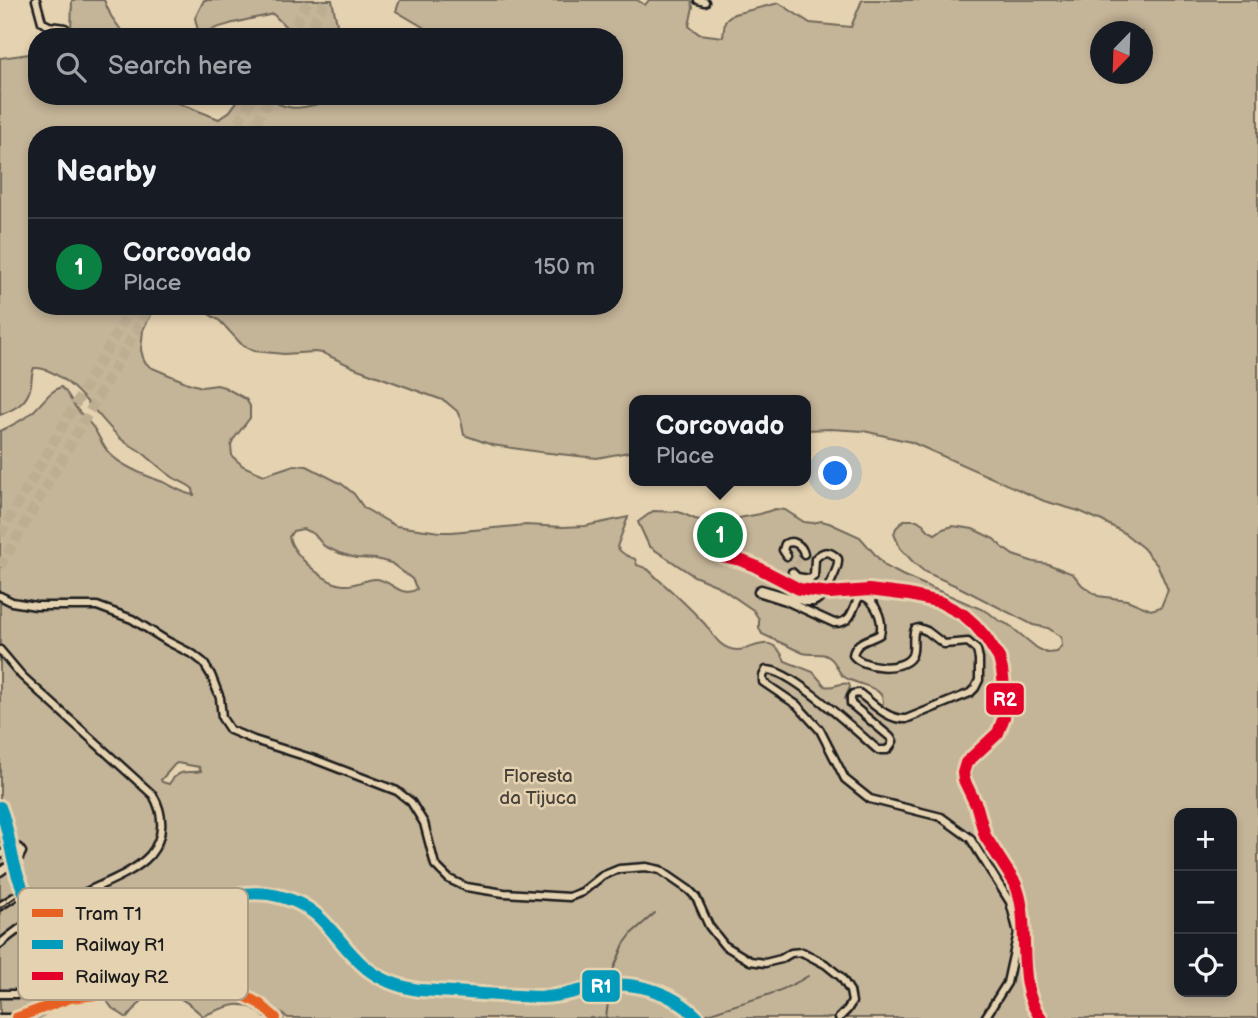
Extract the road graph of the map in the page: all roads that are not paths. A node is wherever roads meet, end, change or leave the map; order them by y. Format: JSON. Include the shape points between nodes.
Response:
{"nodes":[{"id":1,"x":36,"y":0,"type":"edge"},
{"id":2,"x":65,"y":28,"type":"dead end"},
{"id":3,"x":804,"y":554,"type":"dead end"},
{"id":4,"x":787,"y":556,"type":"dead end"},
{"id":5,"x":792,"y":572,"type":"dead end"},
{"id":6,"x":0,"y":596,"type":"edge"},
{"id":7,"x":0,"y":650,"type":"edge"},
{"id":8,"x":0,"y":855,"type":"edge"},
{"id":9,"x":0,"y":872,"type":"edge"},
{"id":10,"x":97,"y":888,"type":"edge"},
{"id":11,"x":18,"y":895,"type":"edge"},
{"id":12,"x":0,"y":906,"type":"edge"},
{"id":13,"x":18,"y":930,"type":"edge"},
{"id":14,"x":0,"y":944,"type":"edge"},
{"id":15,"x":0,"y":994,"type":"edge"},
{"id":16,"x":18,"y":994,"type":"edge"},
{"id":17,"x":248,"y":996,"type":"edge"},
{"id":18,"x":62,"y":1000,"type":"edge"},
{"id":19,"x":0,"y":1018,"type":"edge"},
{"id":20,"x":279,"y":1018,"type":"edge"},
{"id":21,"x":839,"y":1018,"type":"edge"},
{"id":22,"x":985,"y":1018,"type":"edge"}],
"edges":[{"from":1,"to":2,"type":"street","via":[[43,22]]},
{"from":3,"to":4,"type":"street","via":[[790,542],[783,550]]},
{"from":5,"to":22,"type":"street","via":[[812,578],[819,554],[826,551],[838,559],[822,596],[812,602],[758,591],[834,623],[848,619],[860,596],[872,601],[882,627],[880,634],[855,648],[853,655],[863,664],[895,667],[909,660],[913,634],[919,628],[944,644],[968,642],[976,650],[979,680],[970,693],[906,719],[888,716],[853,694],[851,704],[893,741],[883,751],[787,677],[766,670],[763,682],[797,705],[820,730],[845,779],[870,799],[941,817],[970,838],[1010,902],[1018,933],[1007,983]]},
{"from":6,"to":21,"type":"street","via":[[36,606],[97,606],[132,619],[194,655],[211,675],[222,718],[230,730],[397,791],[411,802],[424,823],[435,865],[466,887],[569,897],[619,869],[660,870],[696,897],[724,945],[751,961],[765,963],[802,952],[841,977],[852,1002]]},
{"from":7,"to":10,"type":"street","via":[[160,806],[159,839],[150,855]]},
{"from":8,"to":9,"type":"street","via":[[15,846],[22,852]]},
{"from":11,"to":12,"type":"street"},
{"from":13,"to":14,"type":"street"},
{"from":15,"to":16,"type":"street"},
{"from":17,"to":20,"type":"street"},
{"from":18,"to":19,"type":"street","via":[[14,1018]]}]}
